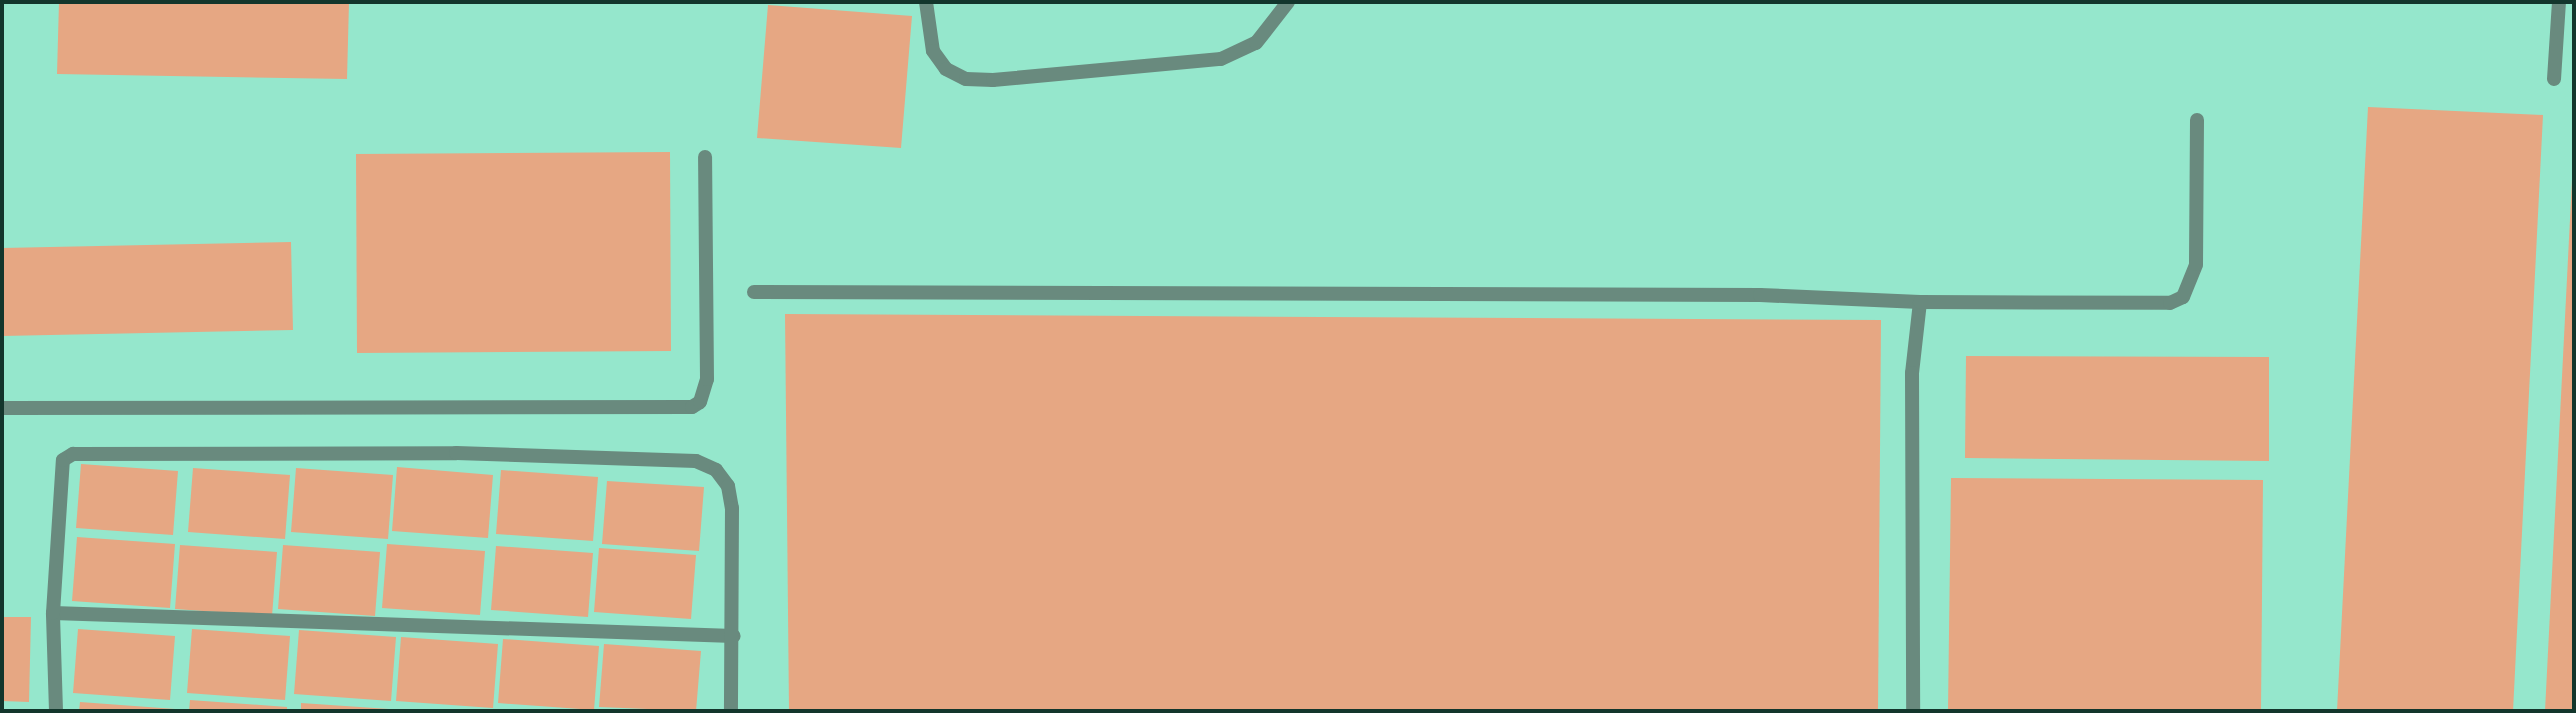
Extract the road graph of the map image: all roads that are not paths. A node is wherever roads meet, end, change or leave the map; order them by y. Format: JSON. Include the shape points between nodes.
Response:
{"nodes":[{"id":1,"x":926,"y":2,"type":"edge"},
{"id":2,"x":1288,"y":2,"type":"edge"},
{"id":3,"x":2558,"y":2,"type":"edge"},
{"id":4,"x":2554,"y":79,"type":"dead end"},
{"id":5,"x":2197,"y":120,"type":"dead end"},
{"id":6,"x":705,"y":157,"type":"dead end"},
{"id":7,"x":754,"y":292,"type":"dead end"},
{"id":8,"x":1920,"y":302,"type":"junction"},
{"id":9,"x":2,"y":408,"type":"edge"},
{"id":10,"x":53,"y":613,"type":"junction"},
{"id":11,"x":734,"y":636,"type":"junction"},
{"id":12,"x":56,"y":711,"type":"edge"},
{"id":13,"x":731,"y":711,"type":"edge"},
{"id":14,"x":1913,"y":711,"type":"edge"}],
"edges":[{"from":1,"to":2,"type":"street","via":[[933,51],[946,69],[966,79],[993,80],[1221,59],[1256,43]]},
{"from":3,"to":4,"type":"street"},
{"from":5,"to":8,"type":"street","via":[[2196,264],[2183,297],[2170,303]]},
{"from":6,"to":9,"type":"street","via":[[707,379],[700,402],[692,407]]},
{"from":7,"to":8,"type":"street","via":[[1746,295]]},
{"from":8,"to":14,"type":"street","via":[[1912,373]]},
{"from":10,"to":11,"type":"street"},
{"from":10,"to":11,"type":"street","via":[[63,460],[73,454],[456,453],[683,460],[716,470],[728,486]]},
{"from":10,"to":12,"type":"street"},
{"from":11,"to":13,"type":"street"}]}
